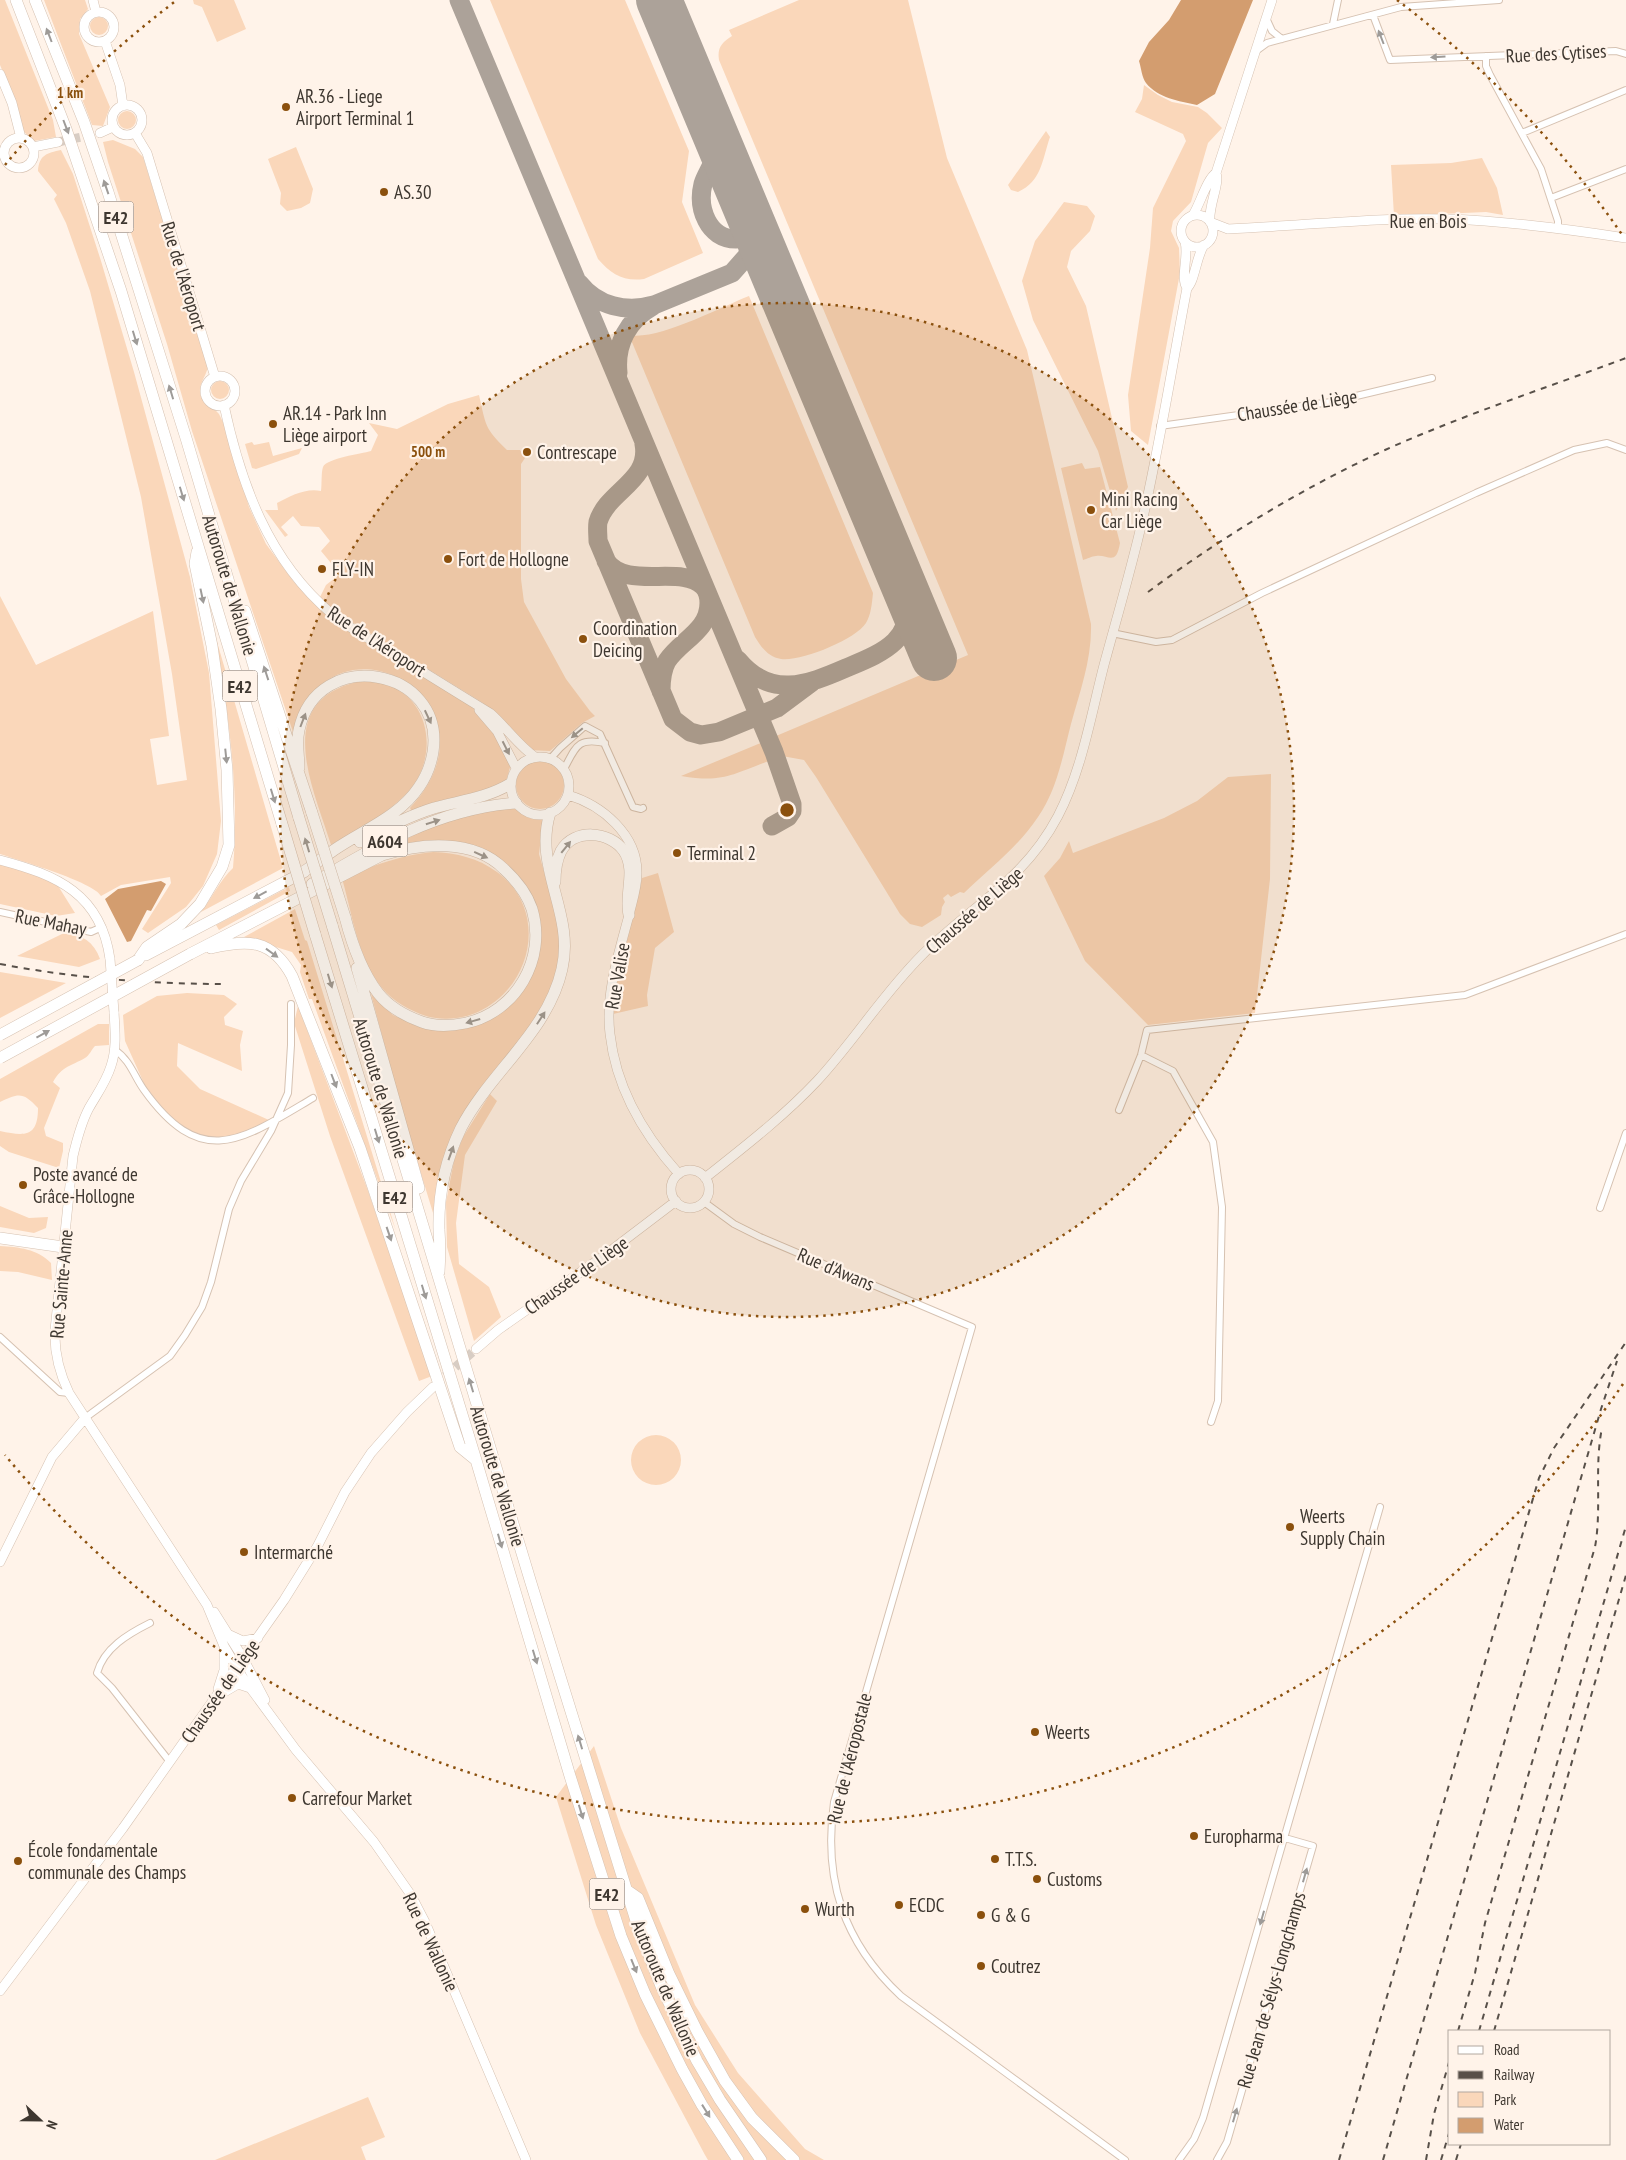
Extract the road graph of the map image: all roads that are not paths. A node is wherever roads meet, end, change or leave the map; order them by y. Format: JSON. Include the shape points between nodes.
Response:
{"nodes":[{"id":1,"x":16,"y":0,"type":"edge"},
{"id":2,"x":35,"y":0,"type":"edge"},
{"id":3,"x":93,"y":0,"type":"edge"},
{"id":4,"x":1272,"y":0,"type":"edge"},
{"id":5,"x":1338,"y":0,"type":"edge"},
{"id":6,"x":1499,"y":0,"type":"edge"},
{"id":7,"x":96,"y":12,"type":"junction"},
{"id":8,"x":1373,"y":15,"type":"junction"},
{"id":9,"x":1266,"y":18,"type":"junction"},
{"id":10,"x":1333,"y":24,"type":"junction"},
{"id":11,"x":1282,"y":39,"type":"junction"},
{"id":12,"x":105,"y":41,"type":"junction"},
{"id":13,"x":1255,"y":52,"type":"junction"},
{"id":14,"x":1626,"y":54,"type":"edge"},
{"id":15,"x":1486,"y":56,"type":"junction"},
{"id":16,"x":0,"y":74,"type":"edge"},
{"id":17,"x":1626,"y":90,"type":"edge"},
{"id":18,"x":123,"y":106,"type":"junction"},
{"id":19,"x":16,"y":123,"type":"junction"},
{"id":20,"x":113,"y":127,"type":"junction"},
{"id":21,"x":100,"y":133,"type":"tunnel mouth"},
{"id":22,"x":135,"y":133,"type":"junction"},
{"id":23,"x":1522,"y":133,"type":"junction"},
{"id":24,"x":21,"y":138,"type":"junction"},
{"id":25,"x":11,"y":140,"type":"junction"},
{"id":26,"x":58,"y":142,"type":"tunnel mouth"},
{"id":27,"x":33,"y":147,"type":"junction"},
{"id":28,"x":2,"y":157,"type":"edge"},
{"id":29,"x":1626,"y":168,"type":"edge"},
{"id":30,"x":1216,"y":173,"type":"junction"},
{"id":31,"x":1551,"y":198,"type":"junction"},
{"id":32,"x":1193,"y":215,"type":"junction"},
{"id":33,"x":1210,"y":222,"type":"junction"},
{"id":34,"x":1558,"y":227,"type":"junction"},
{"id":35,"x":1228,"y":230,"type":"junction"},
{"id":36,"x":1626,"y":238,"type":"edge"},
{"id":37,"x":1185,"y":242,"type":"junction"},
{"id":38,"x":1207,"y":243,"type":"junction"},
{"id":39,"x":1186,"y":288,"type":"junction"},
{"id":40,"x":215,"y":377,"type":"junction"},
{"id":41,"x":1432,"y":378,"type":"dead end"},
{"id":42,"x":224,"y":405,"type":"junction"},
{"id":43,"x":1160,"y":426,"type":"junction"},
{"id":44,"x":1626,"y":450,"type":"edge"},
{"id":45,"x":198,"y":548,"type":"junction"},
{"id":46,"x":233,"y":597,"type":"junction"},
{"id":47,"x":1112,"y":632,"type":"junction"},
{"id":48,"x":471,"y":702,"type":"junction"},
{"id":49,"x":604,"y":743,"type":"junction"},
{"id":50,"x":535,"y":757,"type":"junction"},
{"id":51,"x":551,"y":758,"type":"junction"},
{"id":52,"x":299,"y":768,"type":"junction"},
{"id":53,"x":516,"y":768,"type":"junction"},
{"id":54,"x":564,"y":769,"type":"junction"},
{"id":55,"x":510,"y":784,"type":"junction"},
{"id":56,"x":568,"y":795,"type":"junction"},
{"id":57,"x":516,"y":803,"type":"junction"},
{"id":58,"x":643,"y":808,"type":"dead end"},
{"id":59,"x":550,"y":813,"type":"junction"},
{"id":60,"x":0,"y":860,"type":"edge"},
{"id":61,"x":303,"y":872,"type":"junction"},
{"id":62,"x":555,"y":893,"type":"junction"},
{"id":63,"x":0,"y":912,"type":"edge"},
{"id":64,"x":269,"y":913,"type":"junction"},
{"id":65,"x":629,"y":915,"type":"junction"},
{"id":66,"x":102,"y":927,"type":"junction"},
{"id":67,"x":1626,"y":934,"type":"edge"},
{"id":68,"x":224,"y":940,"type":"junction"},
{"id":69,"x":353,"y":946,"type":"junction"},
{"id":70,"x":138,"y":960,"type":"junction"},
{"id":71,"x":291,"y":1004,"type":"dead end"},
{"id":72,"x":0,"y":1035,"type":"edge"},
{"id":73,"x":115,"y":1050,"type":"junction"},
{"id":74,"x":1141,"y":1055,"type":"junction"},
{"id":75,"x":0,"y":1058,"type":"edge"},
{"id":76,"x":313,"y":1098,"type":"dead end"},
{"id":77,"x":1119,"y":1110,"type":"dead end"},
{"id":78,"x":276,"y":1120,"type":"junction"},
{"id":79,"x":1626,"y":1133,"type":"edge"},
{"id":80,"x":679,"y":1174,"type":"junction"},
{"id":81,"x":706,"y":1178,"type":"junction"},
{"id":82,"x":676,"y":1201,"type":"junction"},
{"id":83,"x":704,"y":1202,"type":"junction"},
{"id":84,"x":1600,"y":1208,"type":"dead end"},
{"id":85,"x":424,"y":1231,"type":"junction"},
{"id":86,"x":0,"y":1238,"type":"edge"},
{"id":87,"x":63,"y":1247,"type":"junction"},
{"id":88,"x":439,"y":1278,"type":"junction"},
{"id":89,"x":972,"y":1327,"type":"joint"},
{"id":90,"x":0,"y":1337,"type":"edge"},
{"id":91,"x":476,"y":1349,"type":"tunnel mouth"},
{"id":92,"x":433,"y":1387,"type":"tunnel mouth"},
{"id":93,"x":69,"y":1393,"type":"junction"},
{"id":94,"x":86,"y":1418,"type":"junction"},
{"id":95,"x":1211,"y":1422,"type":"dead end"},
{"id":96,"x":476,"y":1460,"type":"junction"},
{"id":97,"x":1380,"y":1507,"type":"dead end"},
{"id":98,"x":0,"y":1562,"type":"edge"},
{"id":99,"x":207,"y":1605,"type":"junction"},
{"id":100,"x":150,"y":1622,"type":"dead end"},
{"id":101,"x":228,"y":1632,"type":"junction"},
{"id":102,"x":258,"y":1638,"type":"junction"},
{"id":103,"x":224,"y":1646,"type":"junction"},
{"id":104,"x":243,"y":1658,"type":"junction"},
{"id":105,"x":236,"y":1668,"type":"junction"},
{"id":106,"x":250,"y":1688,"type":"junction"},
{"id":107,"x":215,"y":1698,"type":"junction"},
{"id":108,"x":278,"y":1725,"type":"junction"},
{"id":109,"x":170,"y":1762,"type":"junction"},
{"id":110,"x":1285,"y":1838,"type":"junction"},
{"id":111,"x":625,"y":1889,"type":"junction"},
{"id":112,"x":0,"y":1991,"type":"edge"},
{"id":113,"x":526,"y":2160,"type":"edge"},
{"id":114,"x":738,"y":2160,"type":"edge"},
{"id":115,"x":761,"y":2160,"type":"edge"},
{"id":116,"x":794,"y":2160,"type":"edge"},
{"id":117,"x":1125,"y":2160,"type":"edge"},
{"id":118,"x":1179,"y":2160,"type":"edge"},
{"id":119,"x":1217,"y":2160,"type":"edge"}],
"edges":[{"from":1,"to":45,"type":"highway","name":"Autoroute de Wallonie","number":"E42","one_way":true,"via":[[101,229]]},
{"from":46,"to":2,"type":"highway","name":"Autoroute de Wallonie","number":"E42","one_way":true,"via":[[108,192]]},
{"from":3,"to":7,"type":"main road"},
{"from":4,"to":9,"type":"main road"},
{"from":5,"to":10,"type":"street"},
{"from":6,"to":8,"type":"street","via":[[1401,7]]},
{"from":7,"to":12,"type":"main road","via":[[106,13],[113,20],[113,32]]},
{"from":7,"to":12,"type":"main road","via":[[86,18],[84,28],[89,38]]},
{"from":8,"to":10,"type":"street"},
{"from":15,"to":8,"type":"street","name":"Rue des Cytises","one_way":true,"via":[[1390,60]]},
{"from":9,"to":11,"type":"street","via":[[1272,31]]},
{"from":9,"to":13,"type":"main road"},
{"from":10,"to":11,"type":"street"},
{"from":11,"to":13,"type":"street","via":[[1267,43]]},
{"from":12,"to":18,"type":"main road","via":[[120,85]]},
{"from":13,"to":30,"type":"main road"},
{"from":14,"to":15,"type":"street","name":"Rue des Cytises","via":[[1616,51]]},
{"from":15,"to":23,"type":"street","via":[[1486,66]]},
{"from":16,"to":19,"type":"main road"},
{"from":17,"to":23,"type":"street"},
{"from":18,"to":20,"type":"main road","via":[[112,116]]},
{"from":18,"to":22,"type":"main road","via":[[139,112],[141,124]]},
{"from":19,"to":24,"type":"main road"},
{"from":19,"to":25,"type":"main road"},
{"from":20,"to":21,"type":"main road"},
{"from":20,"to":22,"type":"main road","via":[[123,135]]},
{"from":22,"to":40,"type":"main road","name":"Rue de l'Aéroport","via":[[146,154]]},
{"from":23,"to":31,"type":"street","via":[[1541,169]]},
{"from":24,"to":25,"type":"main road"},
{"from":24,"to":27,"type":"main road"},
{"from":25,"to":28,"type":"main road"},
{"from":26,"to":27,"type":"main road"},
{"from":27,"to":28,"type":"main road","via":[[32,162],[22,169],[10,166]]},
{"from":29,"to":31,"type":"street"},
{"from":30,"to":32,"type":"main road"},
{"from":30,"to":33,"type":"main road","via":[[1218,178],[1210,207]]},
{"from":31,"to":34,"type":"street"},
{"from":32,"to":33,"type":"main road","via":[[1203,216]]},
{"from":32,"to":37,"type":"main road","via":[[1181,226]]},
{"from":33,"to":35,"type":"main road","name":"Rue en Bois"},
{"from":33,"to":38,"type":"main road","via":[[1213,231]]},
{"from":34,"to":35,"type":"main road","name":"Rue en Bois","via":[[1448,219]]},
{"from":34,"to":36,"type":"main road","name":"Rue en Bois"},
{"from":35,"to":38,"type":"main road","name":"Rue en Bois"},
{"from":37,"to":38,"type":"main road","via":[[1194,247]]},
{"from":37,"to":39,"type":"main road","name":"Chaussée de Liège"},
{"from":38,"to":39,"type":"main road","name":"Chaussée de Liège","via":[[1198,255],[1190,285]]},
{"from":39,"to":43,"type":"main road","name":"Chaussée de Liège"},
{"from":40,"to":42,"type":"main road","via":[[206,386],[206,395],[211,402]]},
{"from":40,"to":42,"type":"main road","via":[[228,378],[234,385],[233,397]]},
{"from":41,"to":43,"type":"street","name":"Chaussée de Liège","via":[[1331,402]]},
{"from":42,"to":48,"type":"main road","name":"Rue de l'Aéroport","via":[[260,522],[295,577],[333,615]]},
{"from":43,"to":47,"type":"main road","name":"Chaussée de Liège","via":[[1142,523]]},
{"from":44,"to":47,"type":"street","via":[[1607,443],[1574,450],[1271,589],[1172,640],[1156,642]]},
{"from":45,"to":70,"type":"highway","one_way":true,"via":[[195,564],[221,710],[229,845],[222,867],[200,904],[184,922],[147,947]]},
{"from":45,"to":96,"type":"highway","name":"Autoroute de Wallonie","number":"E42","one_way":true,"bridge":true},
{"from":52,"to":46,"type":"highway","one_way":true,"via":[[244,607]]},
{"from":85,"to":46,"type":"highway","name":"Autoroute de Wallonie","number":"E42","one_way":true,"bridge":true},
{"from":47,"to":81,"type":"main road","name":"Chaussée de Liège","via":[[1072,781],[1057,818],[1034,855],[997,892],[918,960],[847,1046],[790,1108]]},
{"from":48,"to":50,"type":"main road","name":"Rue de l'Aéroport","via":[[490,713],[524,750]]},
{"from":48,"to":53,"type":"main road","name":"Rue de l'Aéroport","one_way":true,"via":[[497,731]]},
{"from":49,"to":51,"type":"street","one_way":true,"via":[[600,734],[585,726]]},
{"from":49,"to":54,"type":"street","via":[[582,741]]},
{"from":49,"to":58,"type":"street","via":[[633,807]]},
{"from":50,"to":51,"type":"main road"},
{"from":50,"to":53,"type":"main road"},
{"from":51,"to":54,"type":"main road"},
{"from":52,"to":61,"type":"highway","one_way":true,"via":[[298,739],[303,717],[318,695],[339,681],[363,676],[399,684],[418,699],[431,724],[432,760],[412,796],[390,815]]},
{"from":52,"to":69,"type":"highway","bridge":true},
{"from":53,"to":55,"type":"main road"},
{"from":54,"to":56,"type":"main road"},
{"from":55,"to":57,"type":"main road"},
{"from":55,"to":61,"type":"highway","number":"A604","via":[[500,790],[408,818]]},
{"from":56,"to":59,"type":"main road"},
{"from":56,"to":65,"type":"main road","name":"Rue Valise","via":[[606,814],[630,843],[638,874]]},
{"from":57,"to":59,"type":"main road","via":[[531,814]]},
{"from":64,"to":57,"type":"highway","number":"A604","one_way":true,"via":[[374,847],[410,830],[486,807]]},
{"from":59,"to":62,"type":"highway","via":[[545,845]]},
{"from":60,"to":66,"type":"main road","name":"Rue Sainte-Anne","via":[[43,872],[67,885],[88,905]]},
{"from":61,"to":70,"type":"highway","number":"A604","one_way":true},
{"from":62,"to":65,"type":"highway","one_way":true,"via":[[557,862],[567,843],[590,835],[602,836],[616,842],[630,863],[626,902]]},
{"from":88,"to":62,"type":"highway","one_way":true,"via":[[440,1200],[450,1154],[472,1108],[535,1027],[557,986],[565,937]]},
{"from":63,"to":66,"type":"street","name":"Rue Mahay","via":[[91,932]]},
{"from":64,"to":68,"type":"highway","number":"A604"},
{"from":64,"to":69,"type":"highway","one_way":true,"via":[[382,855],[412,848],[450,846],[469,849],[501,866],[523,891],[532,909],[535,926],[534,955],[524,982],[514,995],[489,1016],[458,1025],[427,1024],[390,1005],[369,980]]},
{"from":65,"to":80,"type":"main road","name":"Rue Valise","via":[[609,1005],[615,1065],[634,1113]]},
{"from":66,"to":73,"type":"main road","name":"Rue Sainte-Anne","bridge":true,"via":[[110,958]]},
{"from":67,"to":74,"type":"street","via":[[1466,995],[1147,1030]]},
{"from":75,"to":68,"type":"highway","one_way":true,"bridge":true,"via":[[190,954]]},
{"from":68,"to":96,"type":"highway","one_way":true,"via":[[264,947],[281,960],[292,976],[360,1148],[460,1447]]},
{"from":69,"to":85,"type":"highway","via":[[427,1216]]},
{"from":70,"to":72,"type":"highway","number":"A604","bridge":true},
{"from":71,"to":78,"type":"street","via":[[289,1086]]},
{"from":73,"to":78,"type":"street","via":[[127,1060],[142,1089],[167,1119],[192,1135],[222,1142],[237,1139]]},
{"from":73,"to":87,"type":"main road","name":"Rue Sainte-Anne","via":[[109,1073],[78,1133]]},
{"from":74,"to":77,"type":"street"},
{"from":74,"to":95,"type":"street","via":[[1173,1071],[1213,1142],[1222,1207],[1218,1402]]},
{"from":76,"to":78,"type":"street"},
{"from":78,"to":94,"type":"street","via":[[229,1208],[207,1294],[185,1335],[170,1356]]},
{"from":79,"to":84,"type":"street"},
{"from":80,"to":81,"type":"main road","via":[[693,1170]]},
{"from":80,"to":82,"type":"main road","via":[[671,1190]]},
{"from":81,"to":83,"type":"main road","via":[[709,1190]]},
{"from":82,"to":83,"type":"main road","via":[[680,1206],[693,1208]]},
{"from":82,"to":91,"type":"main road","name":"Chaussée de Liège"},
{"from":83,"to":89,"type":"street","name":"Rue d'Awans","via":[[734,1224],[760,1237]]},
{"from":85,"to":88,"type":"highway","name":"Autoroute de Wallonie","number":"E42"},
{"from":86,"to":87,"type":"highway"},
{"from":87,"to":93,"type":"main road","name":"Rue Sainte-Anne","via":[[54,1340],[59,1368]]},
{"from":111,"to":88,"type":"highway","name":"Autoroute de Wallonie","number":"E42","one_way":true},
{"from":89,"to":117,"type":"street","name":"Rue de l'Aéropostale","via":[[834,1802],[830,1853],[834,1883],[851,1932],[884,1980],[908,2002]]},
{"from":90,"to":93,"type":"street","via":[[60,1392]]},
{"from":92,"to":102,"type":"main road","name":"Chaussée de Liège","via":[[406,1412],[372,1453],[345,1492],[312,1557]]},
{"from":93,"to":94,"type":"main road","name":"Rue Sainte-Anne"},
{"from":94,"to":98,"type":"main road","via":[[52,1457]]},
{"from":94,"to":99,"type":"main road","name":"Rue Sainte-Anne"},
{"from":96,"to":114,"type":"highway","name":"Autoroute de Wallonie","number":"E42","one_way":true,"via":[[621,1936],[682,2069]]},
{"from":97,"to":110,"type":"street","name":"Rue Jean de Sélys-Longchamps"},
{"from":99,"to":101,"type":"main road","name":"Rue Sainte-Anne"},
{"from":99,"to":103,"type":"main road","name":"Rue Sainte-Anne"},
{"from":100,"to":109,"type":"street","via":[[114,1646],[100,1660],[97,1672]]},
{"from":101,"to":102,"type":"main road","via":[[241,1641]]},
{"from":101,"to":104,"type":"main road","name":"Rue Sainte-Anne"},
{"from":102,"to":104,"type":"main road","name":"Chaussée de Liège"},
{"from":103,"to":105,"type":"main road","name":"Rue Sainte-Anne"},
{"from":103,"to":107,"type":"main road","via":[[224,1670]]},
{"from":104,"to":105,"type":"main road","name":"Chaussée de Liège"},
{"from":104,"to":108,"type":"main road","name":"Rue de Wallonie"},
{"from":105,"to":106,"type":"main road","name":"Rue de Wallonie"},
{"from":105,"to":107,"type":"main road","name":"Chaussée de Liège"},
{"from":106,"to":107,"type":"main road","via":[[237,1684]]},
{"from":106,"to":108,"type":"main road","name":"Rue de Wallonie"},
{"from":107,"to":109,"type":"main road","name":"Chaussée de Liège"},
{"from":108,"to":113,"type":"main road","name":"Rue de Wallonie","via":[[374,1842],[420,1911]]},
{"from":109,"to":112,"type":"main road","name":"Chaussée de Liège"},
{"from":110,"to":118,"type":"street","name":"Rue Jean de Sélys-Longchamps","one_way":true,"via":[[1203,2118],[1194,2139]]},
{"from":119,"to":110,"type":"street","name":"Rue Jean de Sélys-Longchamps","one_way":true,"via":[[1227,2142],[1313,1846]]},
{"from":111,"to":115,"type":"highway","name":"Autoroute de Wallonie","number":"E42","via":[[661,1986],[693,2053]]},
{"from":111,"to":116,"type":"highway","via":[[638,1898],[669,1974],[726,2082],[752,2118]]}]}
